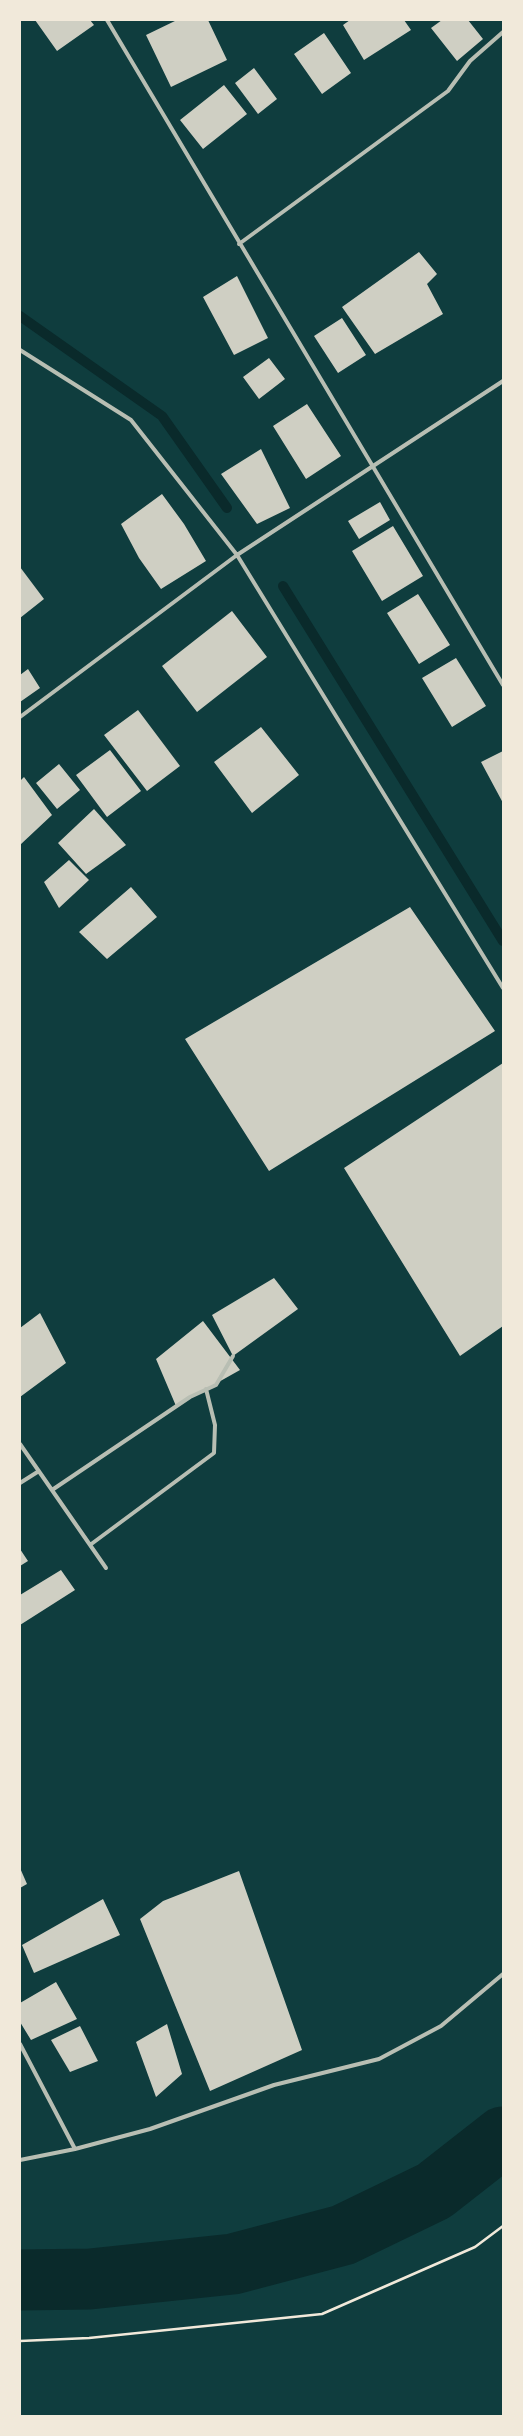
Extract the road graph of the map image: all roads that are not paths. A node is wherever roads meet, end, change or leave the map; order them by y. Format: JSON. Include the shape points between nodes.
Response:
{"nodes":[{"id":1,"x":107,"y":20,"type":"edge"},
{"id":2,"x":503,"y":32,"type":"edge"},
{"id":3,"x":239,"y":244,"type":"junction"},
{"id":4,"x":20,"y":350,"type":"edge"},
{"id":5,"x":503,"y":381,"type":"edge"},
{"id":6,"x":374,"y":466,"type":"junction"},
{"id":7,"x":237,"y":555,"type":"junction"},
{"id":8,"x":503,"y":685,"type":"edge"},
{"id":9,"x":20,"y":717,"type":"edge"},
{"id":10,"x":503,"y":988,"type":"edge"},
{"id":11,"x":233,"y":1356,"type":"dead end"},
{"id":12,"x":206,"y":1389,"type":"junction"},
{"id":13,"x":20,"y":1444,"type":"edge"},
{"id":14,"x":39,"y":1471,"type":"junction"},
{"id":15,"x":20,"y":1482,"type":"edge"},
{"id":16,"x":52,"y":1490,"type":"junction"},
{"id":17,"x":90,"y":1545,"type":"junction"},
{"id":18,"x":106,"y":1568,"type":"dead end"},
{"id":19,"x":503,"y":1974,"type":"edge"},
{"id":20,"x":20,"y":2044,"type":"edge"},
{"id":21,"x":75,"y":2149,"type":"junction"},
{"id":22,"x":20,"y":2160,"type":"edge"}],
"edges":[{"from":1,"to":3,"type":"street"},
{"from":2,"to":3,"type":"street","via":[[470,61],[448,91]]},
{"from":3,"to":6,"type":"street"},
{"from":4,"to":7,"type":"street","via":[[131,420]]},
{"from":5,"to":6,"type":"street"},
{"from":6,"to":7,"type":"street"},
{"from":6,"to":8,"type":"street"},
{"from":7,"to":9,"type":"street"},
{"from":7,"to":10,"type":"street"},
{"from":11,"to":12,"type":"street","via":[[216,1385]]},
{"from":12,"to":16,"type":"street","via":[[190,1397]]},
{"from":12,"to":17,"type":"street","via":[[215,1425],[214,1453]]},
{"from":13,"to":14,"type":"street"},
{"from":14,"to":15,"type":"street"},
{"from":14,"to":16,"type":"street"},
{"from":16,"to":17,"type":"street"},
{"from":17,"to":18,"type":"street"},
{"from":19,"to":21,"type":"street","via":[[441,2026],[379,2059],[274,2085],[150,2129]]},
{"from":20,"to":21,"type":"street"},
{"from":21,"to":22,"type":"street"}]}
